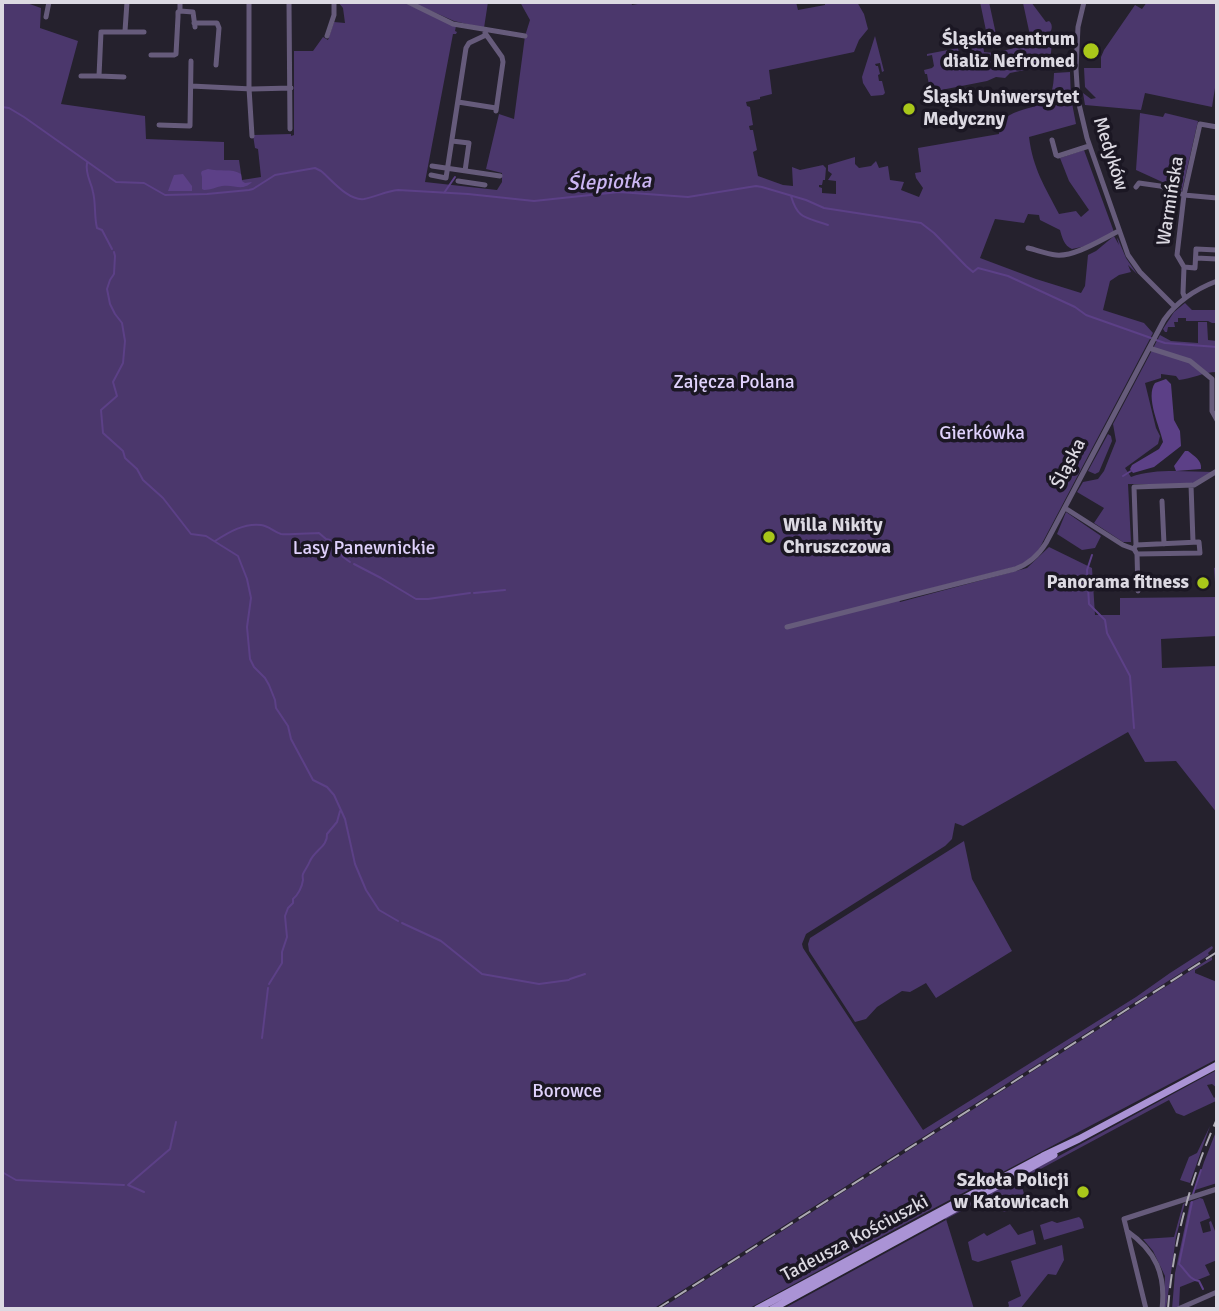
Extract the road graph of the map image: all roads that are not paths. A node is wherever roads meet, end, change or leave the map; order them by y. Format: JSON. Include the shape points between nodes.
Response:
{"nodes":[{"id":1,"x":49,"y":2,"type":"edge"},
{"id":2,"x":127,"y":2,"type":"edge"},
{"id":3,"x":180,"y":2,"type":"edge"},
{"id":4,"x":249,"y":2,"type":"edge"},
{"id":5,"x":289,"y":2,"type":"edge"},
{"id":6,"x":334,"y":2,"type":"edge"},
{"id":7,"x":408,"y":2,"type":"edge"},
{"id":8,"x":1084,"y":2,"type":"edge"},
{"id":9,"x":180,"y":11,"type":"junction"},
{"id":10,"x":46,"y":17,"type":"dead end"},
{"id":11,"x":125,"y":31,"type":"junction"},
{"id":12,"x":144,"y":32,"type":"dead end"},
{"id":13,"x":486,"y":33,"type":"junction"},
{"id":14,"x":327,"y":36,"type":"dead end"},
{"id":15,"x":525,"y":36,"type":"dead end"},
{"id":16,"x":151,"y":55,"type":"dead end"},
{"id":17,"x":191,"y":61,"type":"dead end"},
{"id":18,"x":216,"y":65,"type":"dead end"},
{"id":19,"x":81,"y":76,"type":"dead end"},
{"id":20,"x":99,"y":76,"type":"junction"},
{"id":21,"x":124,"y":77,"type":"dead end"},
{"id":22,"x":191,"y":86,"type":"junction"},
{"id":23,"x":249,"y":88,"type":"junction"},
{"id":24,"x":291,"y":88,"type":"junction"},
{"id":25,"x":458,"y":102,"type":"junction"},
{"id":26,"x":159,"y":125,"type":"dead end"},
{"id":27,"x":1217,"y":127,"type":"edge"},
{"id":28,"x":290,"y":129,"type":"dead end"},
{"id":29,"x":252,"y":136,"type":"dead end"},
{"id":30,"x":1052,"y":140,"type":"dead end"},
{"id":31,"x":452,"y":141,"type":"junction"},
{"id":32,"x":1089,"y":146,"type":"junction"},
{"id":33,"x":432,"y":166,"type":"dead end"},
{"id":34,"x":447,"y":169,"type":"junction"},
{"id":35,"x":465,"y":171,"type":"junction"},
{"id":36,"x":480,"y":174,"type":"junction"},
{"id":37,"x":431,"y":176,"type":"dead end"},
{"id":38,"x":500,"y":176,"type":"dead end"},
{"id":39,"x":458,"y":181,"type":"dead end"},
{"id":40,"x":1136,"y":187,"type":"dead end"},
{"id":41,"x":1184,"y":195,"type":"junction"},
{"id":42,"x":1217,"y":198,"type":"edge"},
{"id":43,"x":1119,"y":231,"type":"junction"},
{"id":44,"x":1028,"y":248,"type":"dead end"},
{"id":45,"x":1217,"y":250,"type":"edge"},
{"id":46,"x":1196,"y":258,"type":"junction"},
{"id":47,"x":1217,"y":259,"type":"edge"},
{"id":48,"x":1184,"y":267,"type":"junction"},
{"id":49,"x":1217,"y":281,"type":"edge"},
{"id":50,"x":1185,"y":298,"type":"junction"},
{"id":51,"x":1174,"y":306,"type":"junction"},
{"id":52,"x":1150,"y":345,"type":"junction"},
{"id":53,"x":1215,"y":379,"type":"edge"},
{"id":54,"x":1217,"y":420,"type":"edge"},
{"id":55,"x":1217,"y":471,"type":"edge"},
{"id":56,"x":1192,"y":485,"type":"junction"},
{"id":57,"x":1162,"y":501,"type":"dead end"},
{"id":58,"x":1065,"y":508,"type":"junction"},
{"id":59,"x":1193,"y":542,"type":"junction"},
{"id":60,"x":1164,"y":544,"type":"junction"},
{"id":61,"x":1135,"y":550,"type":"junction"},
{"id":62,"x":1138,"y":591,"type":"dead end"},
{"id":63,"x":787,"y":627,"type":"dead end"},
{"id":64,"x":1217,"y":1065,"type":"edge"},
{"id":65,"x":1079,"y":1139,"type":"junction"},
{"id":66,"x":1217,"y":1189,"type":"edge"},
{"id":67,"x":1128,"y":1231,"type":"junction"},
{"id":68,"x":1217,"y":1292,"type":"edge"},
{"id":69,"x":757,"y":1309,"type":"edge"},
{"id":70,"x":772,"y":1309,"type":"edge"},
{"id":71,"x":1146,"y":1309,"type":"edge"},
{"id":72,"x":1162,"y":1309,"type":"edge"},
{"id":73,"x":1178,"y":1309,"type":"edge"}],
"edges":[{"from":1,"to":10,"type":"street"},
{"from":2,"to":11,"type":"street"},
{"from":3,"to":9,"type":"street"},
{"from":4,"to":23,"type":"street"},
{"from":5,"to":24,"type":"street"},
{"from":6,"to":14,"type":"street"},
{"from":7,"to":13,"type":"street","via":[[453,24]]},
{"from":8,"to":32,"type":"street","name":"Medyków","via":[[1076,75]]},
{"from":9,"to":16,"type":"street","via":[[176,54]]},
{"from":9,"to":18,"type":"street","via":[[194,11],[195,25],[217,23]]},
{"from":11,"to":12,"type":"street"},
{"from":11,"to":20,"type":"street","via":[[101,32]]},
{"from":13,"to":15,"type":"street"},
{"from":13,"to":25,"type":"street","via":[[466,48]]},
{"from":13,"to":25,"type":"street","via":[[503,62],[496,110]]},
{"from":17,"to":22,"type":"street"},
{"from":19,"to":20,"type":"street"},
{"from":20,"to":21,"type":"street"},
{"from":22,"to":23,"type":"street"},
{"from":22,"to":26,"type":"street","via":[[190,126]]},
{"from":23,"to":24,"type":"street"},
{"from":23,"to":29,"type":"street"},
{"from":24,"to":28,"type":"street"},
{"from":25,"to":31,"type":"street"},
{"from":27,"to":41,"type":"street","name":"Warmińska","via":[[1200,124]]},
{"from":30,"to":32,"type":"street","via":[[1058,156]]},
{"from":31,"to":34,"type":"street"},
{"from":31,"to":35,"type":"street","via":[[469,143]]},
{"from":32,"to":43,"type":"street","name":"Medyków"},
{"from":33,"to":34,"type":"street"},
{"from":34,"to":35,"type":"street"},
{"from":34,"to":37,"type":"street","via":[[446,178]]},
{"from":35,"to":36,"type":"street"},
{"from":36,"to":38,"type":"street"},
{"from":36,"to":39,"type":"street","via":[[482,184]]},
{"from":40,"to":41,"type":"street","via":[[1139,183],[1155,185]]},
{"from":41,"to":42,"type":"street"},
{"from":41,"to":48,"type":"street","name":"Warmińska","via":[[1177,255]]},
{"from":43,"to":44,"type":"street","via":[[1063,255]]},
{"from":43,"to":51,"type":"street","name":"Medyków","via":[[1133,264]]},
{"from":45,"to":46,"type":"street","via":[[1196,249]]},
{"from":46,"to":47,"type":"street"},
{"from":46,"to":48,"type":"street","via":[[1195,268]]},
{"from":48,"to":50,"type":"street","name":"Warmińska"},
{"from":49,"to":50,"type":"street","name":"Śląska"},
{"from":50,"to":51,"type":"street","name":"Śląska"},
{"from":51,"to":52,"type":"street","name":"Śląska"},
{"from":52,"to":53,"type":"street","via":[[1190,361]]},
{"from":52,"to":58,"type":"street","name":"Śląska"},
{"from":53,"to":54,"type":"street","via":[[1212,411]]},
{"from":55,"to":56,"type":"street"},
{"from":56,"to":59,"type":"street"},
{"from":56,"to":61,"type":"street","via":[[1134,487]]},
{"from":57,"to":60,"type":"street"},
{"from":58,"to":61,"type":"street"},
{"from":58,"to":63,"type":"street","name":"Śląska","via":[[1042,550],[1025,565]]},
{"from":59,"to":60,"type":"street"},
{"from":59,"to":61,"type":"street","via":[[1199,542],[1200,553]]},
{"from":60,"to":61,"type":"street"},
{"from":61,"to":62,"type":"street"},
{"from":64,"to":65,"type":"main road","name":"Tadeusza Kościuszki"},
{"from":65,"to":69,"type":"main road","name":"Tadeusza Kościuszki"},
{"from":65,"to":70,"type":"main road","name":"Tadeusza Kościuszki"},
{"from":66,"to":67,"type":"street","via":[[1124,1219]]},
{"from":67,"to":71,"type":"street"},
{"from":67,"to":72,"type":"street","via":[[1152,1254],[1159,1269]]},
{"from":68,"to":73,"type":"street"}]}
